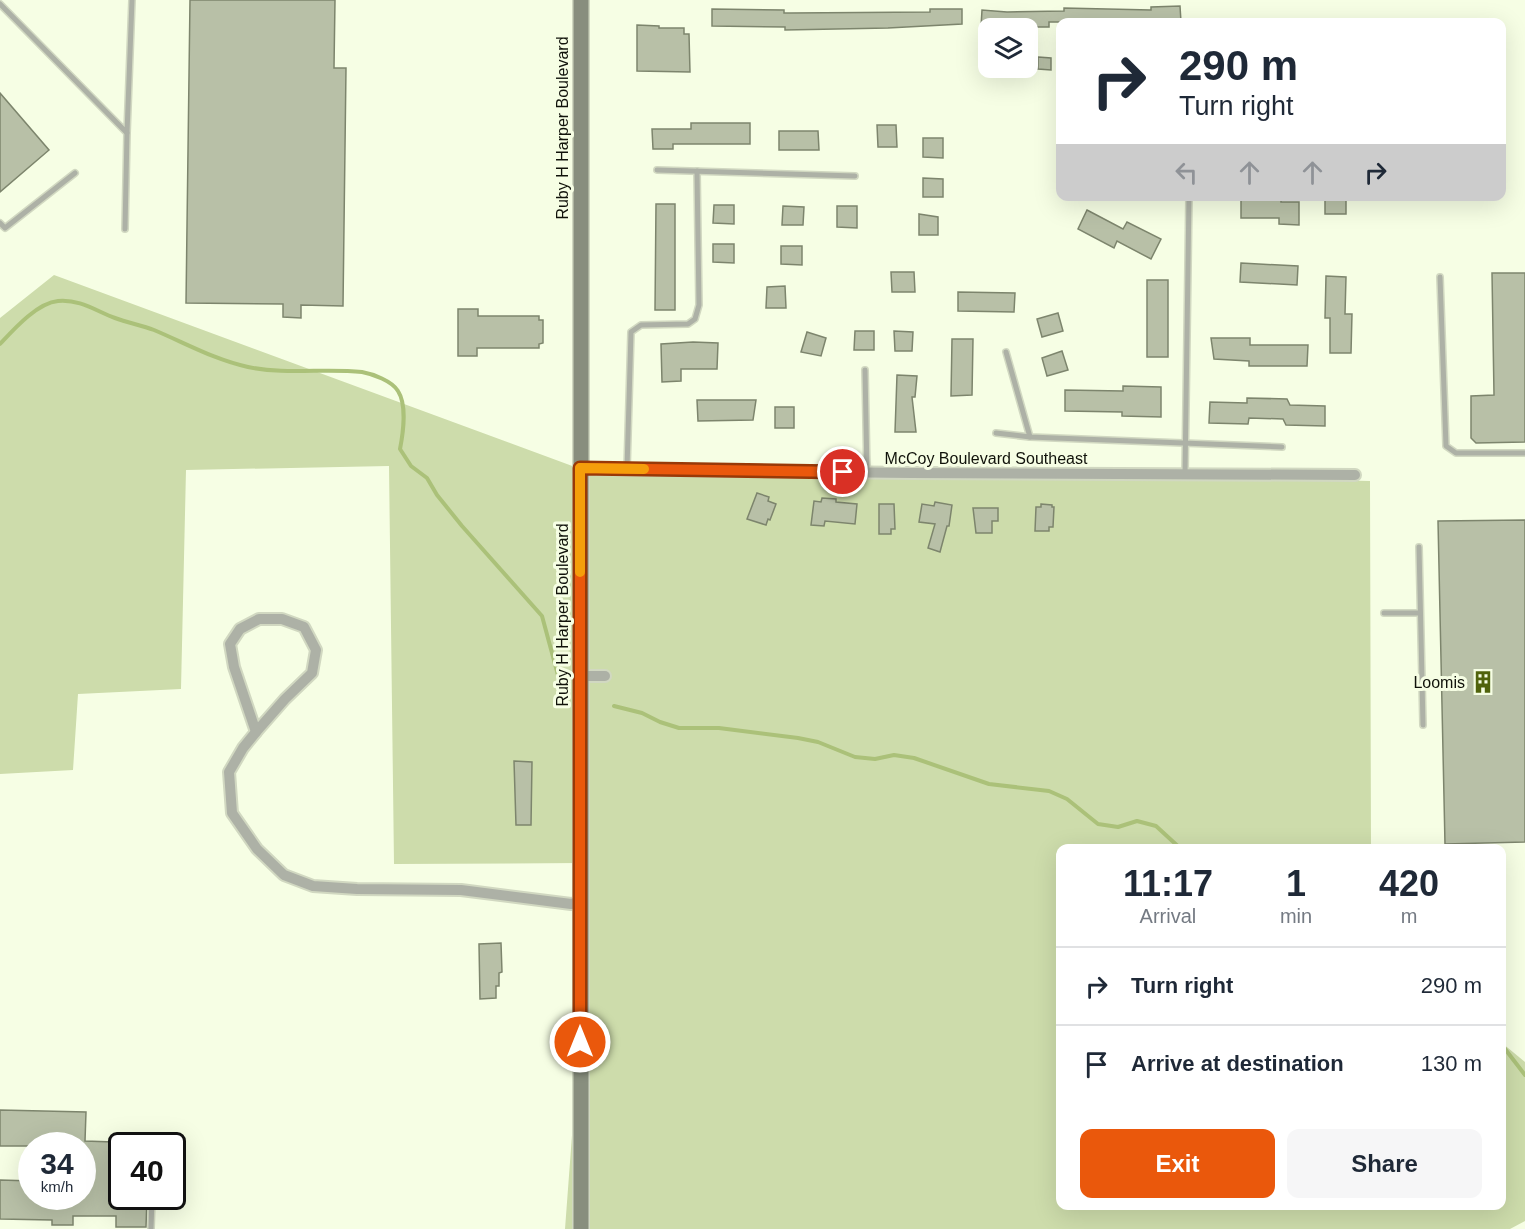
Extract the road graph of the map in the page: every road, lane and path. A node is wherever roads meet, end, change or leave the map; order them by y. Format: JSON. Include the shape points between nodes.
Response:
{"nodes":[{"id":1,"x":132,"y":0,"type":"edge"},
{"id":2,"x":580,"y":0,"type":"edge"},
{"id":3,"x":0,"y":4,"type":"edge"},
{"id":4,"x":128,"y":133,"type":"junction"},
{"id":5,"x":657,"y":170,"type":"dead end"},
{"id":6,"x":697,"y":171,"type":"junction"},
{"id":7,"x":75,"y":173,"type":"dead end"},
{"id":8,"x":855,"y":176,"type":"dead end"},
{"id":9,"x":1189,"y":201,"type":"edge"},
{"id":10,"x":0,"y":223,"type":"edge"},
{"id":11,"x":125,"y":229,"type":"dead end"},
{"id":12,"x":1440,"y":278,"type":"dead end"},
{"id":13,"x":1006,"y":352,"type":"dead end"},
{"id":14,"x":865,"y":370,"type":"dead end"},
{"id":15,"x":996,"y":433,"type":"dead end"},
{"id":16,"x":1030,"y":437,"type":"junction"},
{"id":17,"x":1186,"y":444,"type":"junction"},
{"id":18,"x":1282,"y":447,"type":"dead end"},
{"id":19,"x":1525,"y":453,"type":"edge"},
{"id":20,"x":580,"y":468,"type":"junction"},
{"id":21,"x":627,"y":469,"type":"junction"},
{"id":22,"x":867,"y":473,"type":"junction"},
{"id":23,"x":1185,"y":474,"type":"junction"},
{"id":24,"x":1355,"y":475,"type":"dead end"},
{"id":25,"x":1419,"y":547,"type":"dead end"},
{"id":26,"x":1420,"y":613,"type":"junction"},
{"id":27,"x":1384,"y":614,"type":"dead end"},
{"id":28,"x":580,"y":676,"type":"junction"},
{"id":29,"x":605,"y":676,"type":"dead end"},
{"id":30,"x":1422,"y":725,"type":"dead end"},
{"id":31,"x":256,"y":732,"type":"junction"},
{"id":32,"x":580,"y":902,"type":"junction"},
{"id":33,"x":152,"y":1210,"type":"edge"},
{"id":34,"x":151,"y":1229,"type":"edge"},
{"id":35,"x":581,"y":1229,"type":"edge"}],
"edges":[{"from":1,"to":4,"type":"lane"},
{"from":2,"to":20,"type":"street","name":"Ruby H Harper Boulevard"},
{"from":3,"to":4,"type":"lane"},
{"from":4,"to":11,"type":"lane"},
{"from":5,"to":6,"type":"lane"},
{"from":6,"to":8,"type":"lane"},
{"from":6,"to":21,"type":"lane","via":[[699,306],[688,324],[641,325],[631,332]]},
{"from":7,"to":10,"type":"lane","via":[[5,228]]},
{"from":9,"to":17,"type":"lane"},
{"from":12,"to":19,"type":"lane","via":[[1446,446],[1456,453]]},
{"from":13,"to":16,"type":"lane"},
{"from":14,"to":22,"type":"lane"},
{"from":15,"to":16,"type":"lane"},
{"from":16,"to":17,"type":"lane"},
{"from":17,"to":18,"type":"lane"},
{"from":17,"to":23,"type":"lane"},
{"from":20,"to":21,"type":"street","name":"McCoy Boulevard Southeast"},
{"from":20,"to":28,"type":"street","name":"Ruby H Harper Boulevard"},
{"from":21,"to":22,"type":"street","name":"McCoy Boulevard Southeast"},
{"from":22,"to":23,"type":"street","name":"McCoy Boulevard Southeast"},
{"from":23,"to":24,"type":"street","name":"McCoy Boulevard Southeast"},
{"from":25,"to":26,"type":"lane"},
{"from":26,"to":27,"type":"lane"},
{"from":26,"to":30,"type":"lane"},
{"from":28,"to":29,"type":"street"},
{"from":28,"to":32,"type":"street","name":"Ruby H Harper Boulevard"},
{"from":31,"to":31,"type":"street","via":[[312,673],[316,650],[304,627],[282,619],[259,619],[240,629],[230,644]]},
{"from":31,"to":32,"type":"street","via":[[229,771],[232,813],[257,849],[285,874],[313,886],[460,890]]},
{"from":32,"to":35,"type":"street","name":"Ruby H Harper Boulevard"},
{"from":33,"to":34,"type":"lane"}]}
